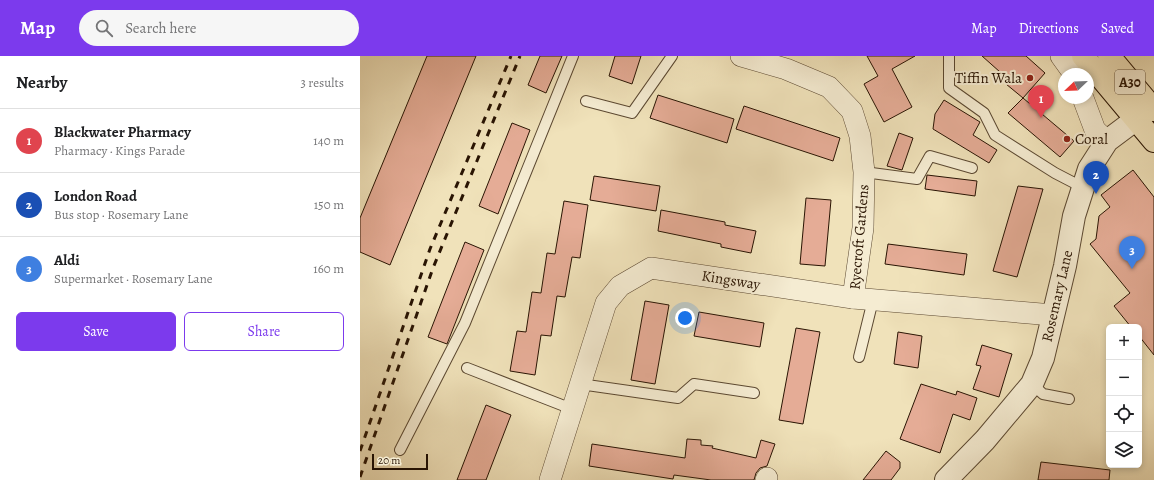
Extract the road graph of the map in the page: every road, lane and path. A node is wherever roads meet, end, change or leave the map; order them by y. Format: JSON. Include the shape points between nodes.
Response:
{"nodes":[{"id":1,"x":572,"y":56,"type":"edge"},
{"id":2,"x":672,"y":56,"type":"edge"},
{"id":3,"x":742,"y":56,"type":"edge"},
{"id":4,"x":949,"y":56,"type":"edge"},
{"id":5,"x":1109,"y":56,"type":"edge"},
{"id":6,"x":1069,"y":60,"type":"edge"},
{"id":7,"x":788,"y":62,"type":"edge"},
{"id":8,"x":586,"y":101,"type":"dead end"},
{"id":9,"x":1085,"y":104,"type":"edge"},
{"id":10,"x":1149,"y":110,"type":"edge"},
{"id":11,"x":1107,"y":141,"type":"junction"},
{"id":12,"x":1154,"y":141,"type":"edge"},
{"id":13,"x":972,"y":168,"type":"dead end"},
{"id":14,"x":864,"y":172,"type":"junction"},
{"id":15,"x":1082,"y":187,"type":"junction"},
{"id":16,"x":863,"y":299,"type":"junction"},
{"id":17,"x":1053,"y":315,"type":"junction"},
{"id":18,"x":859,"y":357,"type":"dead end"},
{"id":19,"x":467,"y":368,"type":"dead end"},
{"id":20,"x":580,"y":384,"type":"junction"},
{"id":21,"x":1032,"y":384,"type":"junction"},
{"id":22,"x":754,"y":393,"type":"dead end"},
{"id":23,"x":1069,"y":399,"type":"dead end"},
{"id":24,"x":572,"y":409,"type":"junction"},
{"id":25,"x":400,"y":450,"type":"dead end"},
{"id":26,"x":550,"y":480,"type":"edge"},
{"id":27,"x":946,"y":480,"type":"edge"}],
"edges":[{"from":1,"to":25,"type":"lane","via":[[465,323]]},
{"from":2,"to":8,"type":"lane","via":[[632,113]]},
{"from":3,"to":7,"type":"street","name":"Ryecroft Gardens"},
{"from":4,"to":15,"type":"lane","via":[[950,88],[984,113],[995,136]]},
{"from":5,"to":10,"type":"main road","number":"A30"},
{"from":6,"to":10,"type":"main road","number":"A30"},
{"from":7,"to":14,"type":"street","name":"Ryecroft Gardens","via":[[829,87],[852,111],[860,136]]},
{"from":9,"to":11,"type":"street","via":[[1095,130]]},
{"from":10,"to":11,"type":"street","name":"Rosemary Lane"},
{"from":10,"to":12,"type":"main road","number":"A30"},
{"from":11,"to":15,"type":"street","name":"Rosemary Lane","via":[[1094,159]]},
{"from":13,"to":14,"type":"lane","via":[[930,156],[917,179]]},
{"from":14,"to":16,"type":"street","name":"Ryecroft Gardens"},
{"from":15,"to":17,"type":"street","name":"Rosemary Lane"},
{"from":16,"to":17,"type":"street","name":"Kingsway"},
{"from":16,"to":18,"type":"lane"},
{"from":16,"to":20,"type":"street","name":"Kingsway","via":[[651,268],[620,286],[606,303]]},
{"from":17,"to":21,"type":"street","name":"Rosemary Lane","via":[[1043,358]]},
{"from":19,"to":24,"type":"lane"},
{"from":20,"to":22,"type":"lane","via":[[678,398],[694,384]]},
{"from":20,"to":24,"type":"street","name":"Kingsway"},
{"from":21,"to":23,"type":"lane","via":[[1043,394]]},
{"from":21,"to":27,"type":"street","name":"Rosemary Lane","via":[[985,440]]},
{"from":24,"to":26,"type":"street","name":"Kingsway"}]}
